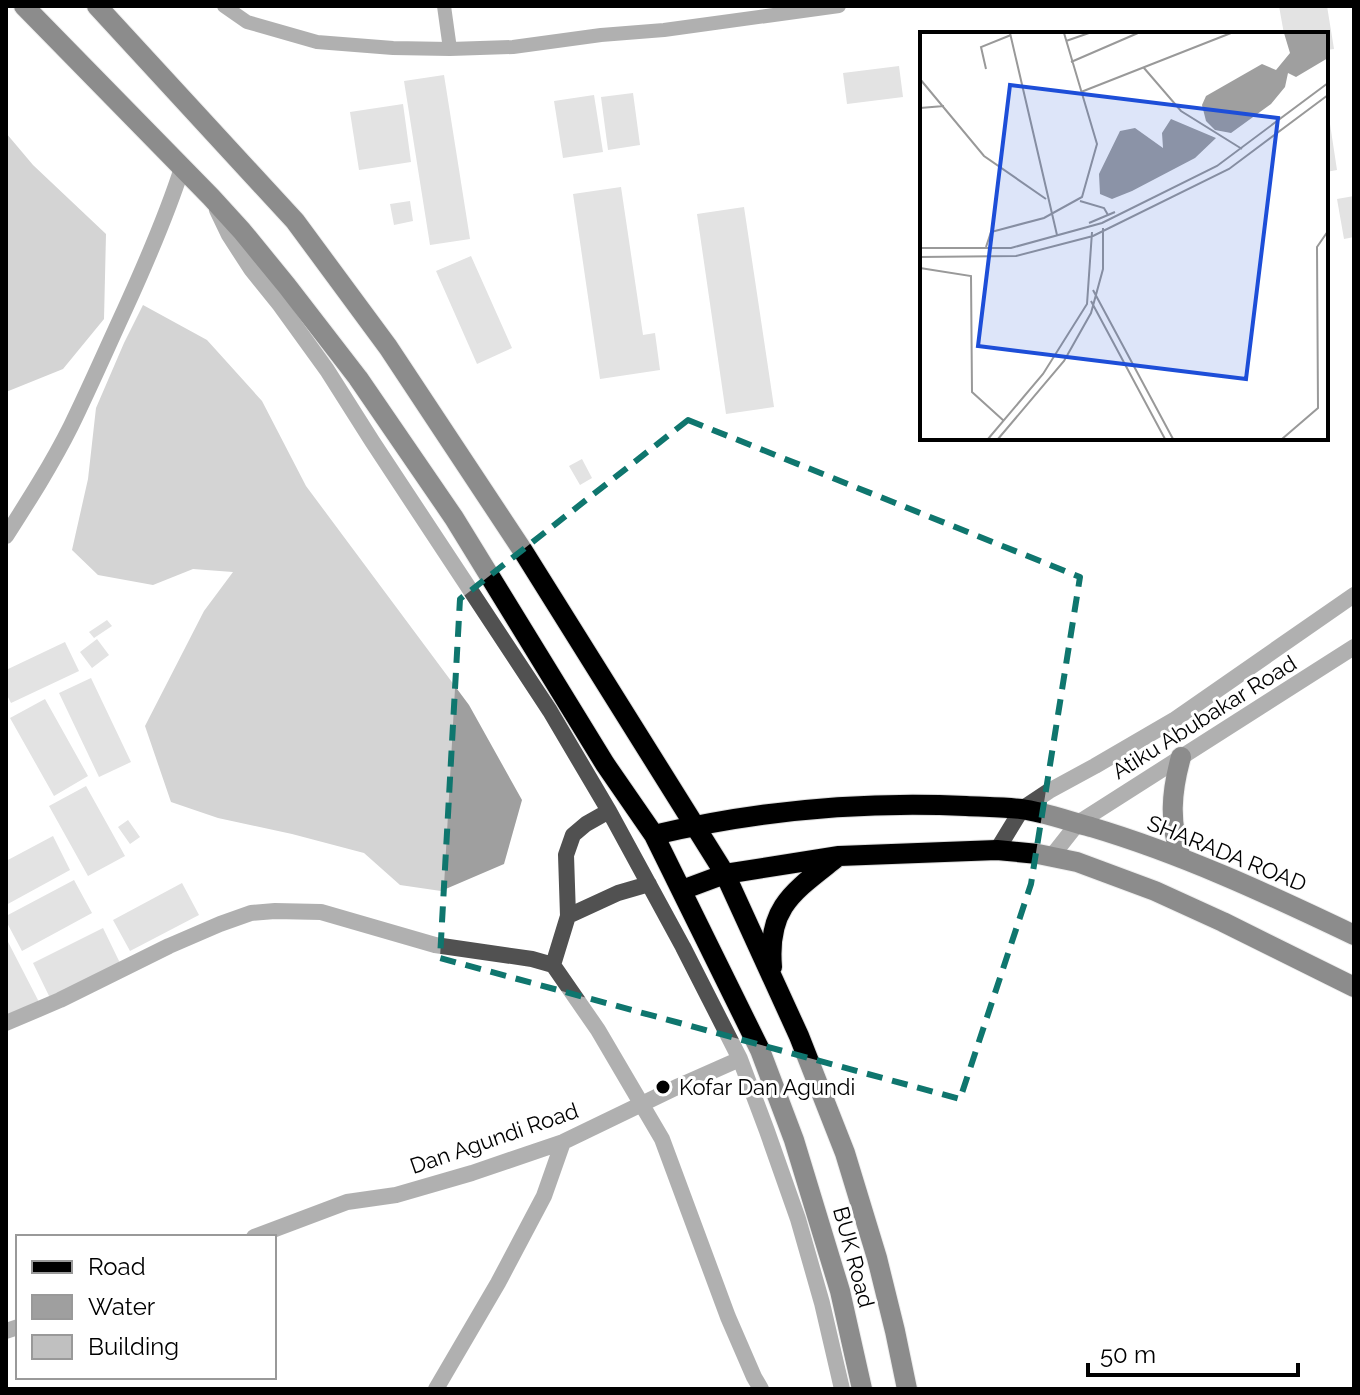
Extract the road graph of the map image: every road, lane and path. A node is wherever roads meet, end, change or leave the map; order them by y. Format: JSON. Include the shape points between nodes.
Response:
{"nodes":[{"id":1,"x":24,"y":6,"type":"edge"},
{"id":2,"x":97,"y":6,"type":"edge"},
{"id":3,"x":224,"y":6,"type":"edge"},
{"id":4,"x":444,"y":6,"type":"edge"},
{"id":5,"x":839,"y":6,"type":"edge"},
{"id":6,"x":736,"y":13,"type":"edge"},
{"id":7,"x":450,"y":49,"type":"junction"},
{"id":8,"x":182,"y":168,"type":"junction"},
{"id":9,"x":211,"y":197,"type":"junction"},
{"id":10,"x":6,"y":536,"type":"edge"},
{"id":11,"x":1354,"y":595,"type":"edge"},
{"id":12,"x":1354,"y":647,"type":"edge"},
{"id":13,"x":1181,"y":757,"type":"junction"},
{"id":14,"x":1022,"y":809,"type":"junction"},
{"id":15,"x":609,"y":811,"type":"junction"},
{"id":16,"x":1078,"y":823,"type":"junction"},
{"id":17,"x":695,"y":826,"type":"junction"},
{"id":18,"x":654,"y":835,"type":"junction"},
{"id":19,"x":997,"y":850,"type":"junction"},
{"id":20,"x":839,"y":856,"type":"junction"},
{"id":21,"x":1052,"y":856,"type":"junction"},
{"id":22,"x":1181,"y":858,"type":"junction"},
{"id":23,"x":725,"y":874,"type":"junction"},
{"id":24,"x":649,"y":884,"type":"junction"},
{"id":25,"x":682,"y":890,"type":"junction"},
{"id":26,"x":568,"y":916,"type":"junction"},
{"id":27,"x":1354,"y":935,"type":"edge"},
{"id":28,"x":553,"y":965,"type":"junction"},
{"id":29,"x":773,"y":979,"type":"junction"},
{"id":30,"x":1354,"y":987,"type":"edge"},
{"id":31,"x":6,"y":1023,"type":"edge"},
{"id":32,"x":740,"y":1059,"type":"junction"},
{"id":33,"x":642,"y":1104,"type":"junction"},
{"id":34,"x":563,"y":1142,"type":"junction"},
{"id":35,"x":259,"y":1235,"type":"edge"},
{"id":36,"x":436,"y":1389,"type":"edge"},
{"id":37,"x":761,"y":1389,"type":"edge"},
{"id":38,"x":842,"y":1389,"type":"edge"},
{"id":39,"x":862,"y":1389,"type":"edge"},
{"id":40,"x":907,"y":1389,"type":"edge"}],
"edges":[{"from":1,"to":8,"type":"main road","name":"BUK Road"},
{"from":2,"to":17,"type":"main road","name":"BUK Road","via":[[295,221],[388,347]]},
{"from":3,"to":7,"type":"lane","via":[[247,22],[317,42]]},
{"from":4,"to":7,"type":"lane"},
{"from":5,"to":6,"type":"lane"},
{"from":6,"to":7,"type":"lane","via":[[513,47]]},
{"from":8,"to":9,"type":"main road","name":"BUK Road"},
{"from":8,"to":10,"type":"street","via":[[98,369]]},
{"from":9,"to":15,"type":"street","via":[[251,269],[327,370],[550,711]]},
{"from":9,"to":18,"type":"main road","name":"BUK Road","via":[[358,378],[454,518]]},
{"from":11,"to":14,"type":"street","via":[[1174,720]]},
{"from":12,"to":13,"type":"street","name":"Atiku Abubakar Road"},
{"from":13,"to":16,"type":"street","name":"Atiku Abubakar Road"},
{"from":13,"to":22,"type":"main road","via":[[1172,797]]},
{"from":14,"to":16,"type":"main road","name":"SHARADA ROAD"},
{"from":14,"to":17,"type":"main road","name":"SHARADA ROAD","via":[[889,805],[799,810]]},
{"from":14,"to":19,"type":"street"},
{"from":15,"to":24,"type":"street"},
{"from":15,"to":26,"type":"street","via":[[573,835],[566,855]]},
{"from":16,"to":21,"type":"street","name":"Atiku Abubakar Road"},
{"from":16,"to":22,"type":"main road","name":"SHARADA ROAD"},
{"from":17,"to":18,"type":"main road","name":"SHARADA ROAD"},
{"from":17,"to":23,"type":"main road","name":"BUK Road"},
{"from":18,"to":25,"type":"main road","name":"BUK Road"},
{"from":19,"to":20,"type":"main road"},
{"from":19,"to":21,"type":"main road"},
{"from":20,"to":23,"type":"main road"},
{"from":20,"to":29,"type":"main road","via":[[777,915]]},
{"from":21,"to":30,"type":"main road","via":[[1155,891]]},
{"from":22,"to":27,"type":"main road","name":"SHARADA ROAD"},
{"from":23,"to":25,"type":"main road"},
{"from":23,"to":29,"type":"main road","name":"BUK Road"},
{"from":24,"to":26,"type":"street"},
{"from":24,"to":32,"type":"street"},
{"from":25,"to":39,"type":"main road","name":"BUK Road","via":[[760,1050],[794,1140],[840,1291]]},
{"from":26,"to":28,"type":"street"},
{"from":28,"to":31,"type":"street","via":[[435,945],[321,912],[251,913]]},
{"from":28,"to":33,"type":"street"},
{"from":29,"to":40,"type":"main road","name":"BUK Road","via":[[845,1153],[877,1258]]},
{"from":32,"to":33,"type":"street","name":"Dan Agundi Road"},
{"from":32,"to":38,"type":"street","via":[[798,1219]]},
{"from":33,"to":34,"type":"street","name":"Dan Agundi Road"},
{"from":33,"to":37,"type":"street","via":[[662,1139],[728,1317]]},
{"from":34,"to":35,"type":"street","name":"Dan Agundi Road","via":[[396,1195],[347,1202]]},
{"from":34,"to":36,"type":"street","via":[[544,1196]]}]}
